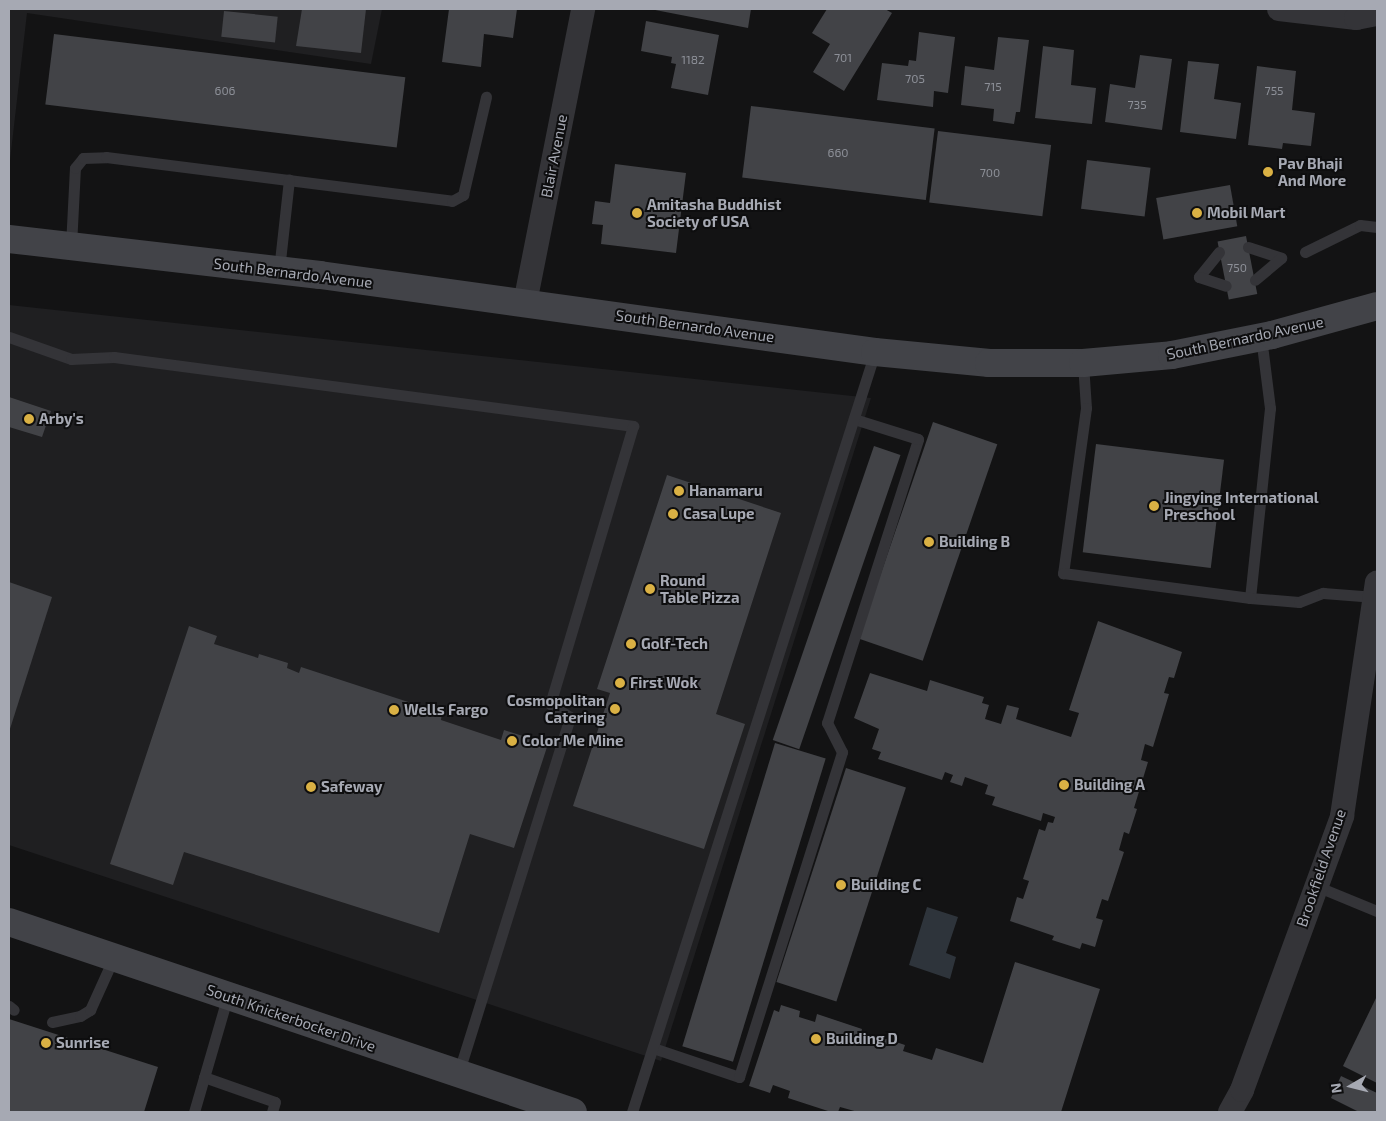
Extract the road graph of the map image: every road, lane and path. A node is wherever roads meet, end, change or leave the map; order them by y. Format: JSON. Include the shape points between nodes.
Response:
{"nodes":[{"id":1,"x":583,"y":9,"type":"edge"},
{"id":2,"x":1278,"y":9,"type":"edge"},
{"id":3,"x":1377,"y":14,"type":"edge"},
{"id":4,"x":486,"y":96,"type":"dead end"},
{"id":5,"x":289,"y":180,"type":"junction"},
{"id":6,"x":1377,"y":227,"type":"edge"},
{"id":7,"x":9,"y":239,"type":"edge"},
{"id":8,"x":72,"y":246,"type":"junction"},
{"id":9,"x":1248,"y":247,"type":"dead end"},
{"id":10,"x":1219,"y":252,"type":"dead end"},
{"id":11,"x":1305,"y":252,"type":"dead end"},
{"id":12,"x":279,"y":272,"type":"junction"},
{"id":13,"x":1254,"y":280,"type":"dead end"},
{"id":14,"x":1226,"y":286,"type":"dead end"},
{"id":15,"x":525,"y":302,"type":"junction"},
{"id":16,"x":1377,"y":306,"type":"edge"},
{"id":17,"x":9,"y":337,"type":"edge"},
{"id":18,"x":1261,"y":337,"type":"junction"},
{"id":19,"x":876,"y":352,"type":"junction"},
{"id":20,"x":1083,"y":363,"type":"junction"},
{"id":21,"x":854,"y":419,"type":"junction"},
{"id":22,"x":1376,"y":590,"type":"edge"},
{"id":23,"x":1250,"y":598,"type":"junction"},
{"id":24,"x":1316,"y":886,"type":"junction"},
{"id":25,"x":1377,"y":911,"type":"edge"},
{"id":26,"x":9,"y":922,"type":"edge"},
{"id":27,"x":112,"y":959,"type":"junction"},
{"id":28,"x":228,"y":995,"type":"junction"},
{"id":29,"x":52,"y":1022,"type":"dead end"},
{"id":30,"x":653,"y":1048,"type":"junction"},
{"id":31,"x":458,"y":1074,"type":"junction"},
{"id":32,"x":204,"y":1077,"type":"junction"},
{"id":33,"x":194,"y":1112,"type":"edge"},
{"id":34,"x":272,"y":1112,"type":"edge"},
{"id":35,"x":573,"y":1112,"type":"edge"},
{"id":36,"x":632,"y":1112,"type":"edge"},
{"id":37,"x":1230,"y":1112,"type":"edge"}],
"edges":[{"from":1,"to":15,"type":"street","name":"Blair Avenue"},
{"from":2,"to":3,"type":"street","via":[[1356,18]]},
{"from":4,"to":5,"type":"lane","via":[[463,195],[452,201]]},
{"from":5,"to":8,"type":"lane","via":[[106,157],[83,158],[75,168]]},
{"from":5,"to":12,"type":"lane"},
{"from":6,"to":11,"type":"lane","via":[[1360,225]]},
{"from":7,"to":8,"type":"street","name":"South Bernardo Avenue"},
{"from":8,"to":12,"type":"street","name":"South Bernardo Avenue"},
{"from":9,"to":13,"type":"lane","via":[[1281,258]]},
{"from":10,"to":14,"type":"lane","via":[[1199,277]]},
{"from":12,"to":15,"type":"street","name":"South Bernardo Avenue"},
{"from":15,"to":19,"type":"street","name":"South Bernardo Avenue"},
{"from":16,"to":18,"type":"street","name":"South Bernardo Avenue"},
{"from":17,"to":31,"type":"lane","via":[[71,359],[114,357],[633,426],[550,704],[570,717]]},
{"from":18,"to":20,"type":"street","name":"South Bernardo Avenue","via":[[1172,355]]},
{"from":18,"to":23,"type":"lane","via":[[1270,408]]},
{"from":19,"to":20,"type":"street","name":"South Bernardo Avenue","via":[[989,363]]},
{"from":19,"to":21,"type":"lane"},
{"from":20,"to":23,"type":"lane","via":[[1086,408],[1063,573]]},
{"from":21,"to":30,"type":"lane"},
{"from":21,"to":30,"type":"lane","via":[[918,439],[827,723],[842,752],[742,1068],[739,1077]]},
{"from":22,"to":23,"type":"lane","via":[[1323,593],[1299,602]]},
{"from":22,"to":24,"type":"street","name":"Brookfield Avenue","via":[[1342,816]]},
{"from":24,"to":25,"type":"lane"},
{"from":24,"to":37,"type":"street","name":"Brookfield Avenue","via":[[1242,1090]]},
{"from":26,"to":27,"type":"street","name":"South Knickerbocker Drive"},
{"from":27,"to":28,"type":"street","name":"South Knickerbocker Drive"},
{"from":27,"to":29,"type":"lane","via":[[90,1010],[80,1016]]},
{"from":28,"to":31,"type":"street","name":"South Knickerbocker Drive"},
{"from":28,"to":32,"type":"lane"},
{"from":30,"to":36,"type":"lane"},
{"from":31,"to":35,"type":"street","name":"South Knickerbocker Drive"},
{"from":32,"to":33,"type":"lane"},
{"from":32,"to":34,"type":"lane","via":[[275,1102]]}]}
